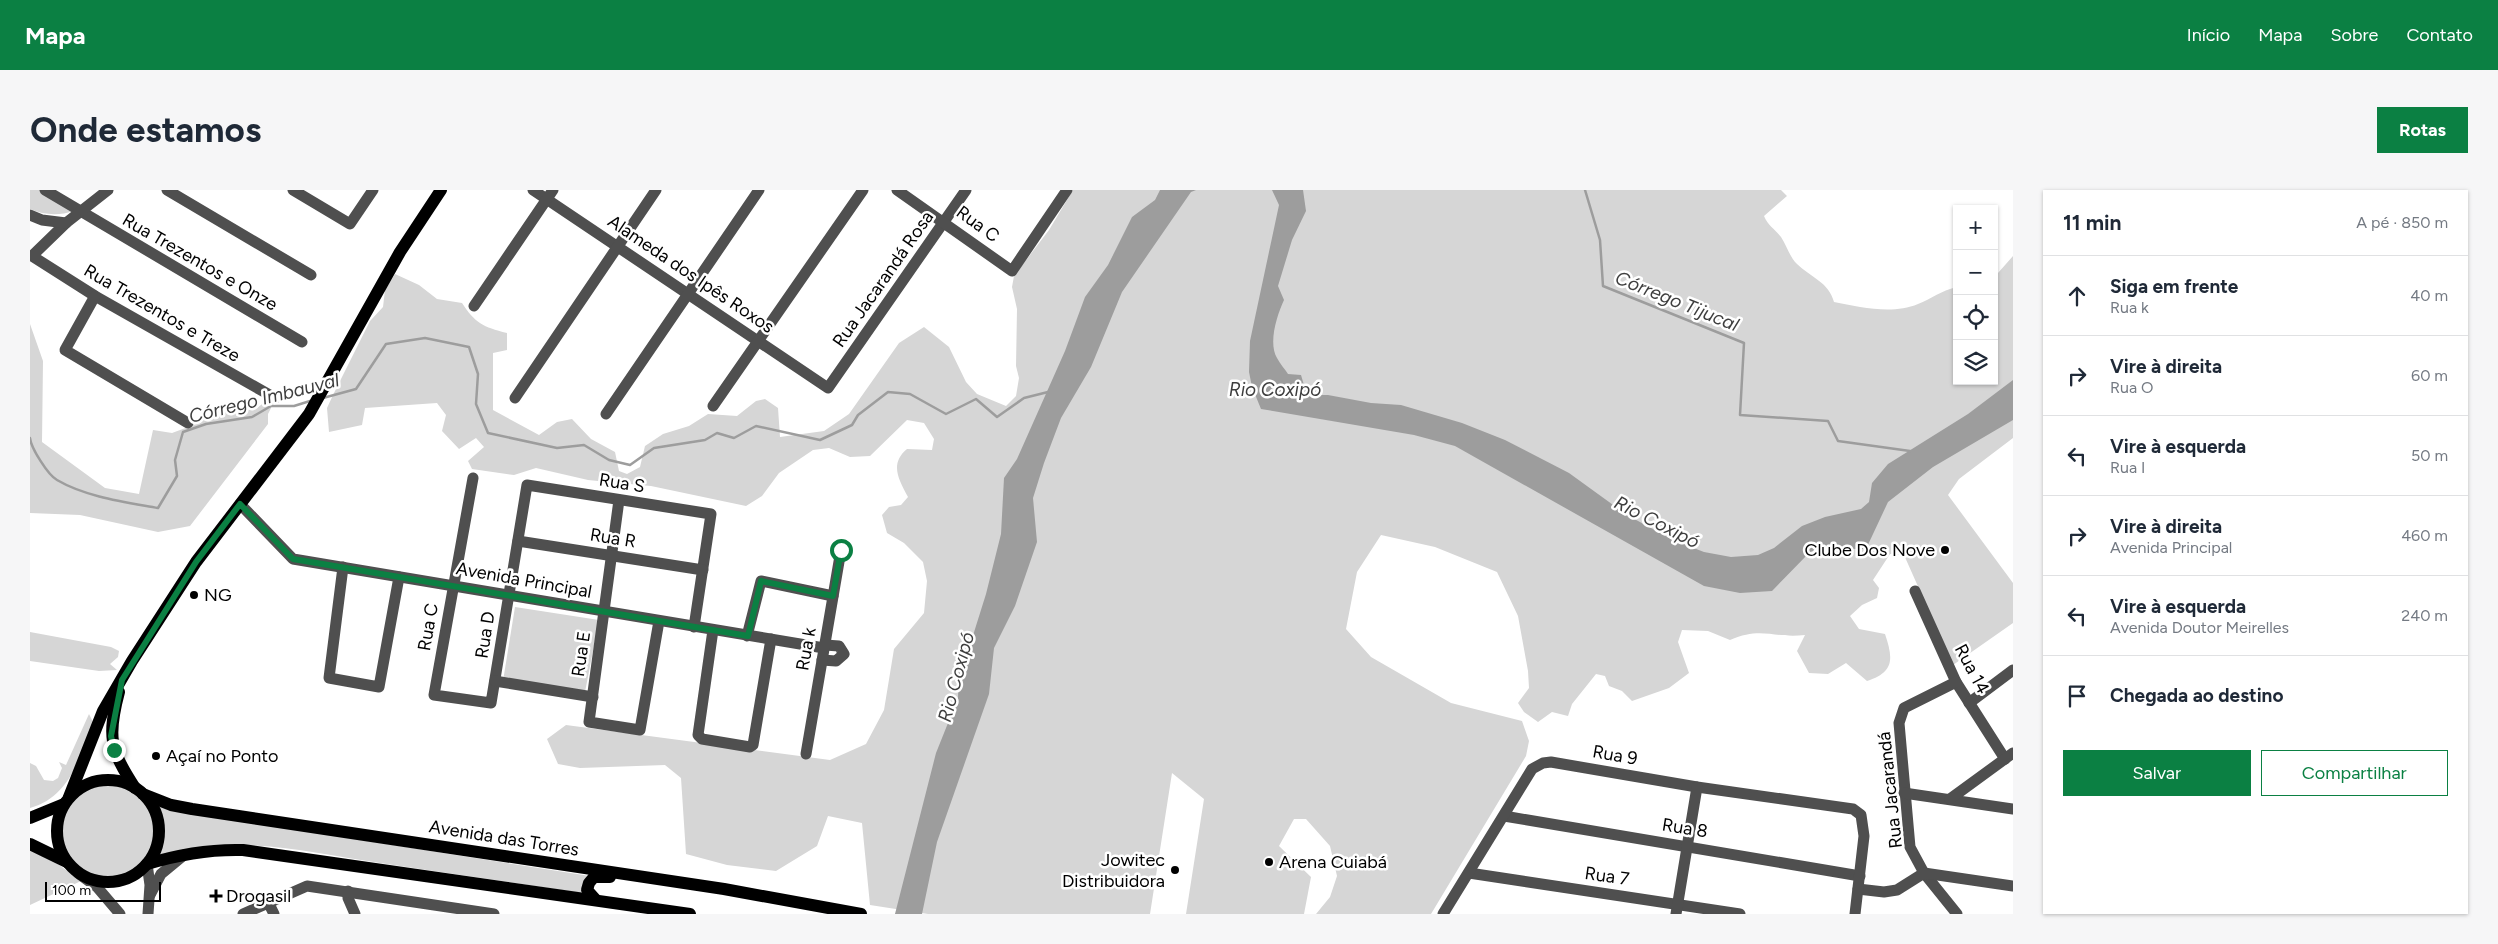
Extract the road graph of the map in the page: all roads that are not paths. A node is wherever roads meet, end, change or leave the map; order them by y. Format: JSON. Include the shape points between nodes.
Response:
{"nodes":[{"id":1,"x":45,"y":190,"type":"edge"},
{"id":2,"x":108,"y":190,"type":"edge"},
{"id":3,"x":167,"y":190,"type":"edge"},
{"id":4,"x":293,"y":190,"type":"edge"},
{"id":5,"x":373,"y":190,"type":"edge"},
{"id":6,"x":441,"y":190,"type":"edge"},
{"id":7,"x":533,"y":190,"type":"edge"},
{"id":8,"x":656,"y":190,"type":"edge"},
{"id":9,"x":759,"y":190,"type":"edge"},
{"id":10,"x":863,"y":190,"type":"edge"},
{"id":11,"x":897,"y":190,"type":"edge"},
{"id":12,"x":966,"y":190,"type":"edge"},
{"id":13,"x":1067,"y":190,"type":"edge"},
{"id":14,"x":550,"y":194,"type":"edge"},
{"id":15,"x":80,"y":213,"type":"junction"},
{"id":16,"x":30,"y":215,"type":"edge"},
{"id":17,"x":944,"y":221,"type":"junction"},
{"id":18,"x":66,"y":223,"type":"junction"},
{"id":19,"x":618,"y":246,"type":"junction"},
{"id":20,"x":311,"y":275,"type":"dead end"},
{"id":21,"x":687,"y":294,"type":"junction"},
{"id":22,"x":95,"y":296,"type":"junction"},
{"id":23,"x":474,"y":306,"type":"dead end"},
{"id":24,"x":302,"y":342,"type":"dead end"},
{"id":25,"x":760,"y":342,"type":"junction"},
{"id":26,"x":828,"y":388,"type":"joint"},
{"id":27,"x":275,"y":398,"type":"dead end"},
{"id":28,"x":515,"y":398,"type":"dead end"},
{"id":29,"x":713,"y":406,"type":"dead end"},
{"id":30,"x":606,"y":414,"type":"dead end"},
{"id":31,"x":188,"y":423,"type":"dead end"},
{"id":32,"x":473,"y":478,"type":"dead end"},
{"id":33,"x":527,"y":485,"type":"joint"},
{"id":34,"x":619,"y":500,"type":"junction"},
{"id":35,"x":240,"y":504,"type":"junction"},
{"id":36,"x":518,"y":541,"type":"junction"},
{"id":37,"x":841,"y":550,"type":"dead end"},
{"id":38,"x":612,"y":555,"type":"junction"},
{"id":39,"x":343,"y":567,"type":"junction"},
{"id":40,"x":703,"y":570,"type":"junction"},
{"id":41,"x":400,"y":577,"type":"junction"},
{"id":42,"x":453,"y":586,"type":"junction"},
{"id":43,"x":1915,"y":591,"type":"dead end"},
{"id":44,"x":509,"y":595,"type":"junction"},
{"id":45,"x":833,"y":596,"type":"junction"},
{"id":46,"x":604,"y":611,"type":"junction"},
{"id":47,"x":658,"y":620,"type":"junction"},
{"id":48,"x":694,"y":626,"type":"junction"},
{"id":49,"x":713,"y":630,"type":"junction"},
{"id":50,"x":748,"y":636,"type":"junction"},
{"id":51,"x":771,"y":640,"type":"junction"},
{"id":52,"x":824,"y":647,"type":"junction"},
{"id":53,"x":822,"y":660,"type":"junction"},
{"id":54,"x":2013,"y":670,"type":"edge"},
{"id":55,"x":122,"y":680,"type":"junction"},
{"id":56,"x":495,"y":681,"type":"junction"},
{"id":57,"x":1956,"y":682,"type":"junction"},
{"id":58,"x":593,"y":697,"type":"junction"},
{"id":59,"x":491,"y":703,"type":"joint"},
{"id":60,"x":1969,"y":703,"type":"junction"},
{"id":61,"x":806,"y":754,"type":"dead end"},
{"id":62,"x":2009,"y":756,"type":"edge"},
{"id":63,"x":1697,"y":787,"type":"junction"},
{"id":64,"x":139,"y":791,"type":"junction"},
{"id":65,"x":1904,"y":793,"type":"junction"},
{"id":66,"x":1950,"y":799,"type":"junction"},
{"id":67,"x":67,"y":800,"type":"junction"},
{"id":68,"x":2013,"y":809,"type":"edge"},
{"id":69,"x":1504,"y":816,"type":"junction"},
{"id":70,"x":30,"y":818,"type":"edge"},
{"id":71,"x":30,"y":844,"type":"edge"},
{"id":72,"x":1687,"y":846,"type":"junction"},
{"id":73,"x":187,"y":852,"type":"junction"},
{"id":74,"x":67,"y":862,"type":"junction"},
{"id":75,"x":147,"y":864,"type":"junction"},
{"id":76,"x":78,"y":873,"type":"junction"},
{"id":77,"x":1469,"y":873,"type":"junction"},
{"id":78,"x":1924,"y":873,"type":"junction"},
{"id":79,"x":1860,"y":876,"type":"junction"},
{"id":80,"x":2013,"y":886,"type":"edge"},
{"id":81,"x":724,"y":889,"type":"junction"},
{"id":82,"x":1858,"y":889,"type":"junction"},
{"id":83,"x":348,"y":891,"type":"junction"},
{"id":84,"x":150,"y":895,"type":"junction"},
{"id":85,"x":595,"y":899,"type":"junction"},
{"id":86,"x":268,"y":902,"type":"junction"},
{"id":87,"x":1676,"y":909,"type":"edge"},
{"id":88,"x":120,"y":914,"type":"edge"},
{"id":89,"x":148,"y":914,"type":"edge"},
{"id":90,"x":243,"y":914,"type":"edge"},
{"id":91,"x":274,"y":914,"type":"edge"},
{"id":92,"x":355,"y":914,"type":"edge"},
{"id":93,"x":494,"y":914,"type":"edge"},
{"id":94,"x":635,"y":914,"type":"edge"},
{"id":95,"x":690,"y":914,"type":"edge"},
{"id":96,"x":861,"y":914,"type":"edge"},
{"id":97,"x":1443,"y":914,"type":"edge"},
{"id":98,"x":1740,"y":914,"type":"edge"},
{"id":99,"x":1855,"y":914,"type":"edge"},
{"id":100,"x":1957,"y":914,"type":"edge"}],
"edges":[{"from":1,"to":15,"type":"street","name":"Rua Trezentos e Onze"},
{"from":2,"to":15,"type":"street"},
{"from":3,"to":20,"type":"street"},
{"from":4,"to":5,"type":"street","via":[[350,224]]},
{"from":6,"to":35,"type":"main road","via":[[400,252],[309,414]]},
{"from":7,"to":14,"type":"street","name":"Alameda dos Ipês Roxos"},
{"from":8,"to":19,"type":"street"},
{"from":9,"to":21,"type":"street"},
{"from":10,"to":25,"type":"street"},
{"from":11,"to":17,"type":"street","name":"Rua C"},
{"from":12,"to":17,"type":"street","name":"Rua Jacarandá Rosa"},
{"from":13,"to":17,"type":"street","name":"Rua C","via":[[1012,271]]},
{"from":14,"to":19,"type":"street","name":"Alameda dos Ipês Roxos"},
{"from":14,"to":23,"type":"street"},
{"from":15,"to":18,"type":"street"},
{"from":15,"to":24,"type":"street","name":"Rua Trezentos e Onze"},
{"from":16,"to":18,"type":"street"},
{"from":17,"to":26,"type":"street","name":"Rua Jacarandá Rosa"},
{"from":18,"to":22,"type":"street","name":"Rua Trezentos e Treze","via":[[32,256]]},
{"from":19,"to":21,"type":"street","name":"Alameda dos Ipês Roxos"},
{"from":19,"to":28,"type":"street"},
{"from":21,"to":25,"type":"street","name":"Alameda dos Ipês Roxos"},
{"from":21,"to":30,"type":"street"},
{"from":22,"to":27,"type":"street","name":"Rua Trezentos e Treze"},
{"from":22,"to":31,"type":"street","via":[[65,350]]},
{"from":25,"to":26,"type":"street","name":"Alameda dos Ipês Roxos"},
{"from":25,"to":29,"type":"street"},
{"from":32,"to":42,"type":"street","name":"Rua C"},
{"from":33,"to":34,"type":"street","name":"Rua S"},
{"from":33,"to":36,"type":"street","name":"Rua D"},
{"from":34,"to":38,"type":"street","name":"Rua E"},
{"from":34,"to":40,"type":"street","name":"Rua S","via":[[711,514]]},
{"from":35,"to":39,"type":"street","name":"Avenida Principal","via":[[293,559]]},
{"from":35,"to":55,"type":"main road","via":[[196,562]]},
{"from":36,"to":38,"type":"street","name":"Rua R"},
{"from":36,"to":44,"type":"street","name":"Rua D"},
{"from":37,"to":45,"type":"street","name":"Rua k"},
{"from":38,"to":40,"type":"street","name":"Rua R"},
{"from":38,"to":46,"type":"street","name":"Rua E"},
{"from":39,"to":41,"type":"street","name":"Avenida Principal"},
{"from":39,"to":41,"type":"street","via":[[329,678],[379,687]]},
{"from":40,"to":48,"type":"street"},
{"from":41,"to":42,"type":"street","name":"Avenida Principal"},
{"from":42,"to":44,"type":"street","name":"Avenida Principal"},
{"from":42,"to":59,"type":"street","name":"Rua C","via":[[434,695]]},
{"from":43,"to":57,"type":"street","name":"Rua 14"},
{"from":44,"to":46,"type":"street","name":"Avenida Principal"},
{"from":44,"to":56,"type":"street","name":"Rua D"},
{"from":45,"to":50,"type":"street","via":[[761,581]]},
{"from":45,"to":52,"type":"street","name":"Rua k"},
{"from":46,"to":47,"type":"street","name":"Avenida Principal"},
{"from":46,"to":58,"type":"street","name":"Rua E"},
{"from":47,"to":48,"type":"street","name":"Avenida Principal"},
{"from":47,"to":58,"type":"street","name":"Rua E","via":[[640,730],[590,722]]},
{"from":48,"to":49,"type":"street","name":"Avenida Principal"},
{"from":49,"to":50,"type":"street","name":"Avenida Principal"},
{"from":49,"to":51,"type":"street","via":[[698,735],[702,739],[753,745]]},
{"from":50,"to":51,"type":"street","name":"Avenida Principal"},
{"from":51,"to":52,"type":"street","name":"Avenida Principal"},
{"from":52,"to":53,"type":"street","name":"Rua k"},
{"from":52,"to":53,"type":"street","via":[[839,646],[844,654],[836,661]]},
{"from":53,"to":61,"type":"street","name":"Rua k"},
{"from":54,"to":60,"type":"street"},
{"from":55,"to":64,"type":"main road","via":[[111,736],[114,754]]},
{"from":55,"to":67,"type":"main road","via":[[103,710]]},
{"from":56,"to":58,"type":"street"},
{"from":56,"to":59,"type":"street","name":"Rua D"},
{"from":57,"to":60,"type":"street","name":"Rua 14"},
{"from":57,"to":65,"type":"street","name":"Rua Jacarandá","via":[[1904,708],[1899,723]]},
{"from":60,"to":62,"type":"street","name":"Rua 14"},
{"from":62,"to":66,"type":"street"},
{"from":63,"to":69,"type":"street","name":"Rua 9","via":[[1543,763],[1532,769]]},
{"from":63,"to":72,"type":"street"},
{"from":63,"to":79,"type":"street","name":"Rua 9","via":[[1848,807],[1861,815],[1864,830]]},
{"from":64,"to":67,"type":"main road","via":[[122,782],[108,780],[80,788]]},
{"from":64,"to":75,"type":"main road","via":[[154,810],[159,828],[156,847]]},
{"from":64,"to":81,"type":"main road","name":"Avenida das Torres","via":[[192,809]]},
{"from":65,"to":66,"type":"street"},
{"from":65,"to":78,"type":"street","name":"Rua Jacarandá","via":[[1910,847]]},
{"from":66,"to":68,"type":"street"},
{"from":67,"to":70,"type":"main road"},
{"from":67,"to":74,"type":"main road","via":[[58,818],[56,833],[59,848]]},
{"from":69,"to":72,"type":"street","name":"Rua 8"},
{"from":69,"to":77,"type":"street","name":"Rua 9"},
{"from":71,"to":74,"type":"main road"},
{"from":72,"to":79,"type":"street","name":"Rua 8"},
{"from":72,"to":87,"type":"street"},
{"from":73,"to":75,"type":"main road"},
{"from":73,"to":84,"type":"street","via":[[161,874]]},
{"from":73,"to":85,"type":"main road","via":[[243,850]]},
{"from":74,"to":76,"type":"main road"},
{"from":75,"to":76,"type":"main road","via":[[114,882],[102,882]]},
{"from":75,"to":84,"type":"street"},
{"from":76,"to":88,"type":"street","via":[[97,887]]},
{"from":77,"to":87,"type":"street","name":"Rua 7"},
{"from":77,"to":97,"type":"street","name":"Rua 9"},
{"from":78,"to":80,"type":"street"},
{"from":78,"to":82,"type":"street","via":[[1897,890]]},
{"from":78,"to":100,"type":"street","name":"Rua Jacarandá"},
{"from":79,"to":82,"type":"street"},
{"from":81,"to":85,"type":"main road","via":[[674,887],[604,876],[594,877],[589,883],[587,890]]},
{"from":81,"to":96,"type":"main road","name":"Avenida das Torres"},
{"from":82,"to":99,"type":"street"},
{"from":83,"to":86,"type":"street","via":[[307,886]]},
{"from":83,"to":92,"type":"street"},
{"from":83,"to":93,"type":"street"},
{"from":84,"to":89,"type":"street"},
{"from":85,"to":94,"type":"street"},
{"from":85,"to":95,"type":"main road"},
{"from":86,"to":90,"type":"street"},
{"from":86,"to":91,"type":"street"},
{"from":87,"to":98,"type":"street","name":"Rua 7"}]}
